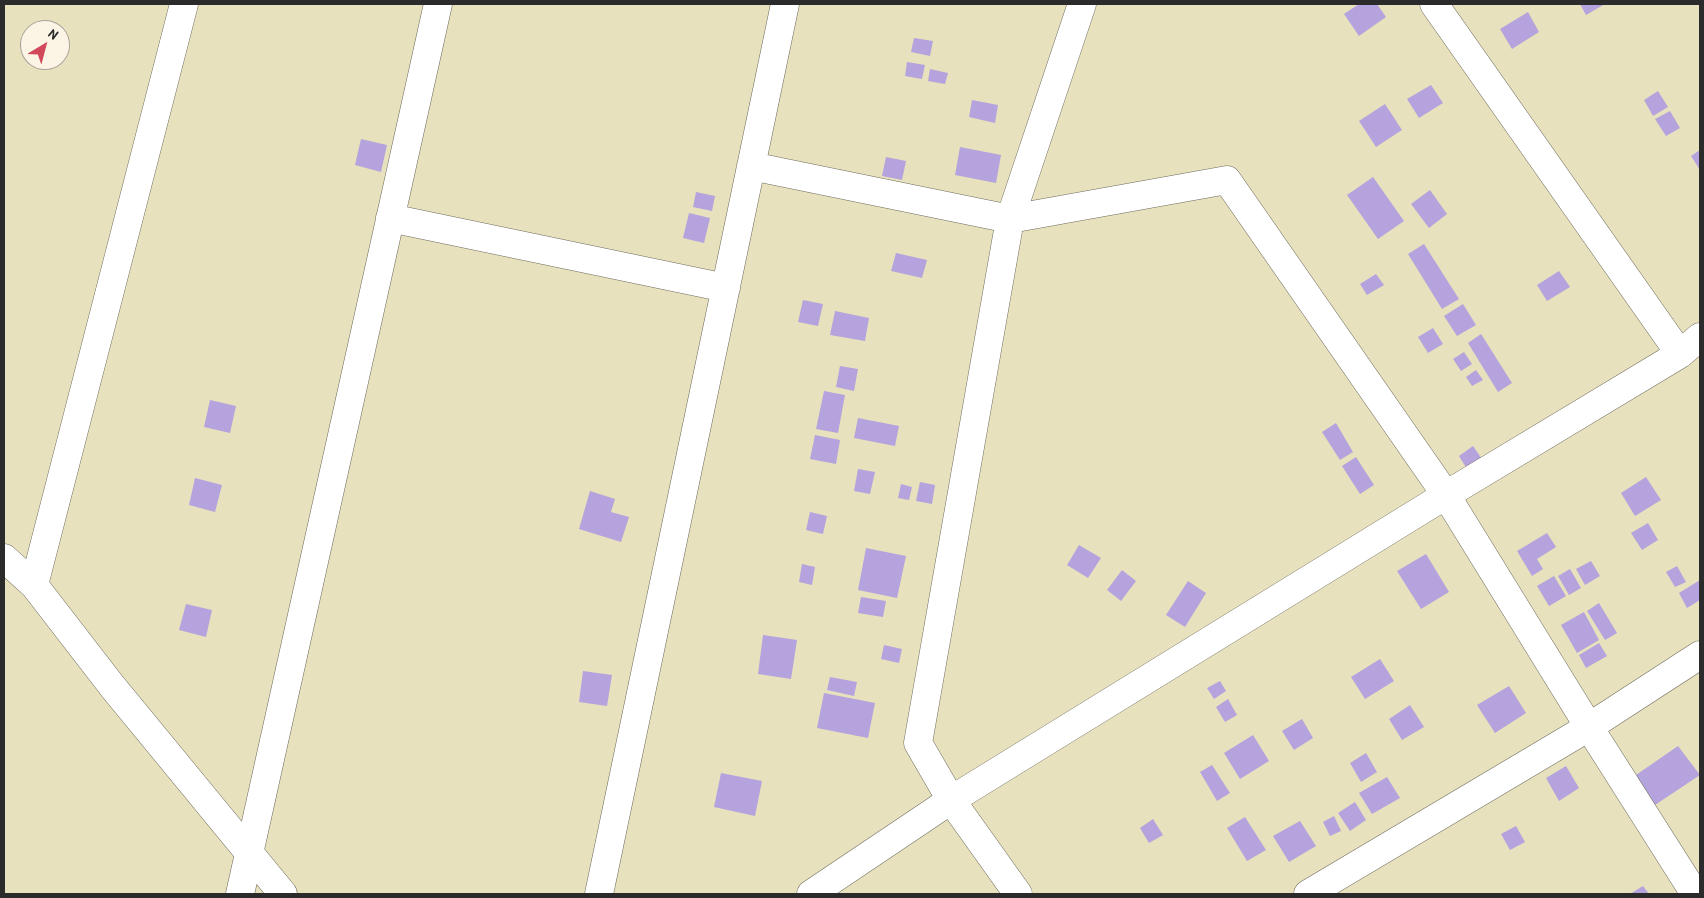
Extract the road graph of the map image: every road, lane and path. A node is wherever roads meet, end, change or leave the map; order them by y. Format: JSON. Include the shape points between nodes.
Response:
{"nodes":[{"id":1,"x":184,"y":4,"type":"edge"},
{"id":2,"x":438,"y":4,"type":"edge"},
{"id":3,"x":786,"y":4,"type":"edge"},
{"id":4,"x":1082,"y":4,"type":"edge"},
{"id":5,"x":1434,"y":4,"type":"edge"},
{"id":6,"x":752,"y":166,"type":"junction"},
{"id":7,"x":390,"y":218,"type":"junction"},
{"id":8,"x":1010,"y":219,"type":"junction"},
{"id":9,"x":726,"y":288,"type":"junction"},
{"id":10,"x":1690,"y":346,"type":"edge"},
{"id":11,"x":1446,"y":495,"type":"junction"},
{"id":12,"x":4,"y":558,"type":"edge"},
{"id":13,"x":34,"y":585,"type":"junction"},
{"id":14,"x":1700,"y":654,"type":"edge"},
{"id":15,"x":1589,"y":728,"type":"junction"},
{"id":16,"x":951,"y":800,"type":"junction"},
{"id":17,"x":249,"y":853,"type":"junction"},
{"id":18,"x":240,"y":894,"type":"edge"},
{"id":19,"x":283,"y":894,"type":"edge"},
{"id":20,"x":599,"y":894,"type":"edge"},
{"id":21,"x":811,"y":894,"type":"edge"},
{"id":22,"x":1018,"y":894,"type":"edge"},
{"id":23,"x":1308,"y":894,"type":"edge"},
{"id":24,"x":1695,"y":894,"type":"edge"}],
"edges":[{"from":1,"to":13,"type":"street"},
{"from":2,"to":7,"type":"street"},
{"from":3,"to":6,"type":"street"},
{"from":4,"to":8,"type":"street"},
{"from":5,"to":10,"type":"street"},
{"from":6,"to":8,"type":"street"},
{"from":6,"to":9,"type":"street"},
{"from":7,"to":9,"type":"street"},
{"from":7,"to":17,"type":"street"},
{"from":8,"to":11,"type":"street","via":[[1227,180]]},
{"from":8,"to":16,"type":"street","via":[[918,743]]},
{"from":9,"to":20,"type":"street"},
{"from":10,"to":11,"type":"street"},
{"from":11,"to":15,"type":"street"},
{"from":11,"to":16,"type":"street"},
{"from":12,"to":13,"type":"street"},
{"from":13,"to":17,"type":"street"},
{"from":14,"to":15,"type":"street"},
{"from":15,"to":23,"type":"street"},
{"from":15,"to":24,"type":"street"},
{"from":16,"to":21,"type":"street"},
{"from":16,"to":22,"type":"street"},
{"from":17,"to":18,"type":"street"},
{"from":17,"to":19,"type":"street"}]}
